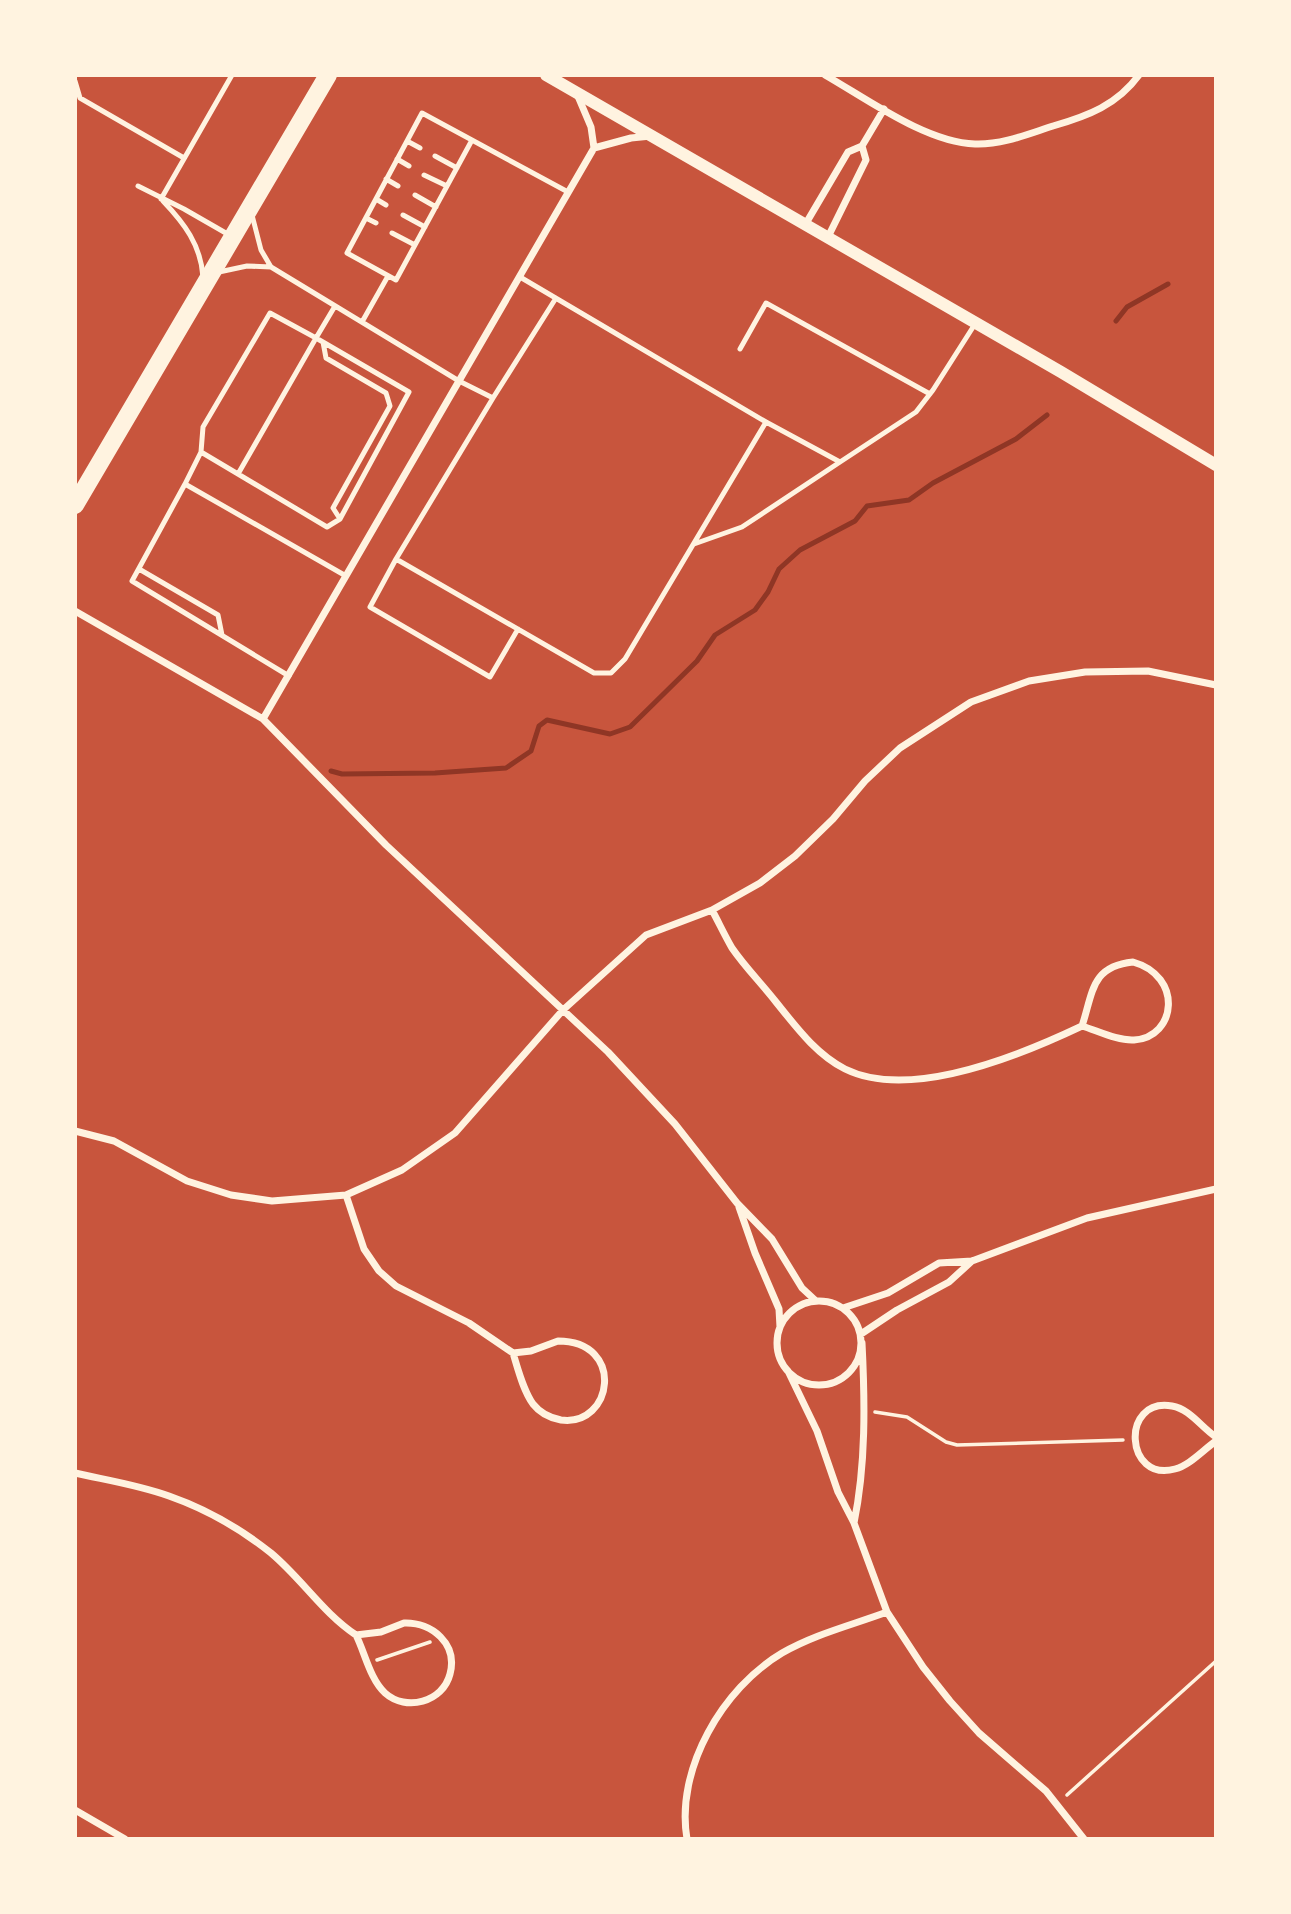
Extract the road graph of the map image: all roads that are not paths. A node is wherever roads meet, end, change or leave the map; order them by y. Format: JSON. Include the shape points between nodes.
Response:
{"nodes":[{"id":1,"x":232,"y":75,"type":"edge"},
{"id":2,"x":328,"y":75,"type":"edge"},
{"id":3,"x":546,"y":75,"type":"edge"},
{"id":4,"x":825,"y":75,"type":"edge"},
{"id":5,"x":1139,"y":75,"type":"edge"},
{"id":6,"x":75,"y":81,"type":"edge"},
{"id":7,"x":576,"y":93,"type":"junction"},
{"id":8,"x":884,"y":108,"type":"junction"},
{"id":9,"x":651,"y":136,"type":"junction"},
{"id":10,"x":472,"y":140,"type":"junction"},
{"id":11,"x":407,"y":141,"type":"junction"},
{"id":12,"x":862,"y":146,"type":"junction"},
{"id":13,"x":420,"y":148,"type":"dead end"},
{"id":14,"x":594,"y":148,"type":"junction"},
{"id":15,"x":435,"y":156,"type":"dead end"},
{"id":16,"x":184,"y":158,"type":"junction"},
{"id":17,"x":397,"y":159,"type":"junction"},
{"id":18,"x":410,"y":166,"type":"dead end"},
{"id":19,"x":457,"y":168,"type":"junction"},
{"id":20,"x":424,"y":175,"type":"dead end"},
{"id":21,"x":386,"y":179,"type":"junction"},
{"id":22,"x":138,"y":186,"type":"dead end"},
{"id":23,"x":398,"y":186,"type":"dead end"},
{"id":24,"x":447,"y":186,"type":"junction"},
{"id":25,"x":568,"y":192,"type":"junction"},
{"id":26,"x":415,"y":195,"type":"dead end"},
{"id":27,"x":161,"y":199,"type":"junction"},
{"id":28,"x":376,"y":199,"type":"junction"},
{"id":29,"x":386,"y":205,"type":"dead end"},
{"id":30,"x":436,"y":207,"type":"junction"},
{"id":31,"x":251,"y":209,"type":"junction"},
{"id":32,"x":403,"y":215,"type":"dead end"},
{"id":33,"x":366,"y":218,"type":"junction"},
{"id":34,"x":376,"y":223,"type":"dead end"},
{"id":35,"x":805,"y":225,"type":"junction"},
{"id":36,"x":425,"y":227,"type":"junction"},
{"id":37,"x":392,"y":233,"type":"dead end"},
{"id":38,"x":234,"y":237,"type":"junction"},
{"id":39,"x":827,"y":239,"type":"junction"},
{"id":40,"x":415,"y":245,"type":"junction"},
{"id":41,"x":271,"y":267,"type":"junction"},
{"id":42,"x":388,"y":276,"type":"junction"},
{"id":43,"x":520,"y":276,"type":"junction"},
{"id":44,"x":207,"y":281,"type":"junction"},
{"id":45,"x":556,"y":298,"type":"junction"},
{"id":46,"x":335,"y":306,"type":"junction"},
{"id":47,"x":362,"y":322,"type":"junction"},
{"id":48,"x":975,"y":323,"type":"junction"},
{"id":49,"x":316,"y":338,"type":"junction"},
{"id":50,"x":323,"y":342,"type":"junction"},
{"id":51,"x":740,"y":349,"type":"dead end"},
{"id":52,"x":459,"y":381,"type":"junction"},
{"id":53,"x":930,"y":394,"type":"junction"},
{"id":54,"x":493,"y":398,"type":"junction"},
{"id":55,"x":766,"y":422,"type":"junction"},
{"id":56,"x":201,"y":452,"type":"junction"},
{"id":57,"x":840,"y":462,"type":"junction"},
{"id":58,"x":1216,"y":465,"type":"edge"},
{"id":59,"x":238,"y":474,"type":"junction"},
{"id":60,"x":185,"y":484,"type":"junction"},
{"id":61,"x":75,"y":505,"type":"edge"},
{"id":62,"x":340,"y":519,"type":"junction"},
{"id":63,"x":694,"y":544,"type":"junction"},
{"id":64,"x":396,"y":559,"type":"junction"},
{"id":65,"x":138,"y":569,"type":"junction"},
{"id":66,"x":346,"y":576,"type":"junction"},
{"id":67,"x":75,"y":611,"type":"edge"},
{"id":68,"x":518,"y":629,"type":"junction"},
{"id":69,"x":222,"y":635,"type":"junction"},
{"id":70,"x":289,"y":676,"type":"junction"},
{"id":71,"x":1216,"y":685,"type":"edge"},
{"id":72,"x":264,"y":719,"type":"junction"},
{"id":73,"x":712,"y":910,"type":"junction"},
{"id":74,"x":563,"y":1010,"type":"junction"},
{"id":75,"x":1082,"y":1026,"type":"junction"},
{"id":76,"x":75,"y":1131,"type":"edge"},
{"id":77,"x":1216,"y":1188,"type":"edge"},
{"id":78,"x":346,"y":1195,"type":"junction"},
{"id":79,"x":737,"y":1203,"type":"junction"},
{"id":80,"x":972,"y":1261,"type":"junction"},
{"id":81,"x":816,"y":1301,"type":"junction"},
{"id":82,"x":842,"y":1308,"type":"junction"},
{"id":83,"x":780,"y":1329,"type":"junction"},
{"id":84,"x":861,"y":1338,"type":"junction"},
{"id":85,"x":513,"y":1353,"type":"junction"},
{"id":86,"x":788,"y":1371,"type":"junction"},
{"id":87,"x":1216,"y":1439,"type":"edge"},
{"id":88,"x":75,"y":1473,"type":"edge"},
{"id":89,"x":854,"y":1523,"type":"junction"},
{"id":90,"x":887,"y":1612,"type":"junction"},
{"id":91,"x":356,"y":1635,"type":"junction"},
{"id":92,"x":75,"y":1810,"type":"edge"},
{"id":93,"x":125,"y":1839,"type":"edge"},
{"id":94,"x":687,"y":1839,"type":"edge"},
{"id":95,"x":1084,"y":1839,"type":"edge"}],
"edges":[{"from":1,"to":16,"type":"lane"},
{"from":2,"to":31,"type":"main road"},
{"from":3,"to":7,"type":"street"},
{"from":4,"to":8,"type":"street"},
{"from":5,"to":8,"type":"street","via":[[1107,106],[1083,118],[1004,141],[953,141],[928,134]]},
{"from":6,"to":16,"type":"lane","via":[[80,98]]},
{"from":7,"to":9,"type":"street"},
{"from":7,"to":14,"type":"street","via":[[591,127]]},
{"from":8,"to":12,"type":"street"},
{"from":9,"to":14,"type":"street"},
{"from":9,"to":35,"type":"street"},
{"from":10,"to":11,"type":"lane","via":[[422,113]]},
{"from":10,"to":19,"type":"lane"},
{"from":10,"to":25,"type":"lane"},
{"from":11,"to":13,"type":"lane"},
{"from":11,"to":17,"type":"lane"},
{"from":12,"to":35,"type":"street","via":[[848,152]]},
{"from":12,"to":39,"type":"street","via":[[866,160]]},
{"from":14,"to":25,"type":"street"},
{"from":15,"to":19,"type":"lane"},
{"from":16,"to":27,"type":"lane"},
{"from":17,"to":18,"type":"lane"},
{"from":17,"to":21,"type":"lane"},
{"from":19,"to":24,"type":"lane"},
{"from":20,"to":24,"type":"lane"},
{"from":21,"to":23,"type":"lane"},
{"from":21,"to":28,"type":"lane"},
{"from":22,"to":27,"type":"lane"},
{"from":24,"to":30,"type":"lane"},
{"from":25,"to":43,"type":"street"},
{"from":26,"to":30,"type":"lane"},
{"from":27,"to":38,"type":"lane"},
{"from":27,"to":44,"type":"lane","via":[[185,224]]},
{"from":28,"to":29,"type":"lane"},
{"from":28,"to":33,"type":"lane"},
{"from":30,"to":36,"type":"lane"},
{"from":31,"to":38,"type":"main road"},
{"from":31,"to":41,"type":"lane","via":[[261,250]]},
{"from":32,"to":36,"type":"lane"},
{"from":33,"to":34,"type":"lane"},
{"from":33,"to":42,"type":"lane","via":[[347,253]]},
{"from":35,"to":39,"type":"street"},
{"from":36,"to":40,"type":"lane"},
{"from":37,"to":40,"type":"lane"},
{"from":38,"to":44,"type":"main road"},
{"from":39,"to":48,"type":"street"},
{"from":40,"to":42,"type":"lane","via":[[396,280]]},
{"from":41,"to":44,"type":"lane","via":[[247,266]]},
{"from":41,"to":46,"type":"lane"},
{"from":42,"to":47,"type":"lane"},
{"from":43,"to":45,"type":"lane"},
{"from":43,"to":52,"type":"street"},
{"from":44,"to":61,"type":"main road"},
{"from":45,"to":54,"type":"lane"},
{"from":45,"to":55,"type":"lane"},
{"from":46,"to":47,"type":"lane"},
{"from":46,"to":49,"type":"lane"},
{"from":47,"to":52,"type":"lane"},
{"from":48,"to":53,"type":"lane"},
{"from":48,"to":58,"type":"street"},
{"from":49,"to":50,"type":"lane"},
{"from":49,"to":56,"type":"lane","via":[[270,313],[203,427]]},
{"from":49,"to":59,"type":"lane"},
{"from":50,"to":62,"type":"lane","via":[[326,358],[386,393],[390,406],[333,508]]},
{"from":50,"to":62,"type":"lane","via":[[409,392]]},
{"from":51,"to":53,"type":"lane","via":[[766,303]]},
{"from":52,"to":54,"type":"lane"},
{"from":52,"to":66,"type":"street"},
{"from":53,"to":57,"type":"lane","via":[[916,411]]},
{"from":54,"to":64,"type":"lane"},
{"from":55,"to":57,"type":"lane"},
{"from":55,"to":63,"type":"lane"},
{"from":56,"to":59,"type":"lane"},
{"from":56,"to":60,"type":"lane"},
{"from":57,"to":63,"type":"lane","via":[[742,527]]},
{"from":59,"to":62,"type":"lane","via":[[327,527]]},
{"from":60,"to":65,"type":"lane"},
{"from":60,"to":66,"type":"lane"},
{"from":63,"to":68,"type":"lane","via":[[625,659],[611,673],[594,673]]},
{"from":64,"to":68,"type":"lane"},
{"from":64,"to":68,"type":"lane","via":[[370,607],[490,677]]},
{"from":65,"to":69,"type":"lane","via":[[218,615]]},
{"from":65,"to":69,"type":"lane","via":[[132,581]]},
{"from":66,"to":70,"type":"street"},
{"from":67,"to":72,"type":"street"},
{"from":69,"to":70,"type":"lane"},
{"from":70,"to":72,"type":"street"},
{"from":71,"to":73,"type":"street","via":[[1148,671],[1085,672],[1029,681],[971,702],[900,748],[795,856],[760,883]]},
{"from":72,"to":74,"type":"street","via":[[386,845]]},
{"from":73,"to":74,"type":"street","via":[[646,935]]},
{"from":73,"to":75,"type":"street","via":[[732,948],[807,1041],[845,1069],[865,1076],[905,1080],[965,1069],[1039,1046]]},
{"from":74,"to":78,"type":"street","via":[[455,1132],[402,1170]]},
{"from":74,"to":79,"type":"street","via":[[675,1124]]},
{"from":75,"to":75,"type":"street","via":[[1122,1039],[1146,1037],[1164,1020],[1168,1008],[1164,983],[1146,966],[1133,962],[1108,969],[1093,988]]},
{"from":76,"to":78,"type":"street","via":[[114,1141],[187,1181],[230,1195],[272,1201]]},
{"from":77,"to":80,"type":"street","via":[[1087,1218]]},
{"from":78,"to":85,"type":"street","via":[[364,1250],[379,1270],[396,1286]]},
{"from":79,"to":81,"type":"street","via":[[772,1239],[802,1288]]},
{"from":79,"to":83,"type":"street","via":[[779,1309]]},
{"from":80,"to":82,"type":"street","via":[[939,1263],[888,1293]]},
{"from":80,"to":84,"type":"street","via":[[949,1282],[897,1310]]},
{"from":81,"to":82,"type":"street"},
{"from":81,"to":83,"type":"street","via":[[791,1312]]},
{"from":82,"to":84,"type":"street","via":[[854,1320]]},
{"from":83,"to":86,"type":"street","via":[[778,1351]]},
{"from":84,"to":86,"type":"street","via":[[854,1367],[835,1382],[810,1384]]},
{"from":84,"to":89,"type":"street","via":[[861,1492]]},
{"from":85,"to":85,"type":"street","via":[[532,1403],[541,1412],[552,1418],[577,1419],[598,1404],[604,1392],[602,1365],[584,1345],[558,1341]]},
{"from":86,"to":89,"type":"street"},
{"from":87,"to":87,"type":"street","via":[[1184,1465],[1166,1470],[1147,1463],[1134,1442],[1141,1418],[1155,1407],[1169,1405],[1189,1414]]},
{"from":88,"to":91,"type":"street","via":[[167,1495],[231,1525],[272,1554],[326,1611]]},
{"from":89,"to":90,"type":"street"},
{"from":90,"to":94,"type":"street","via":[[782,1654],[729,1699],[697,1758],[687,1794]]},
{"from":90,"to":95,"type":"street","via":[[950,1701],[979,1733],[1046,1791]]},
{"from":91,"to":91,"type":"street","via":[[378,1684],[394,1699],[426,1701],[450,1676],[451,1654],[441,1637],[424,1625],[404,1623]]},
{"from":92,"to":93,"type":"street"}]}
